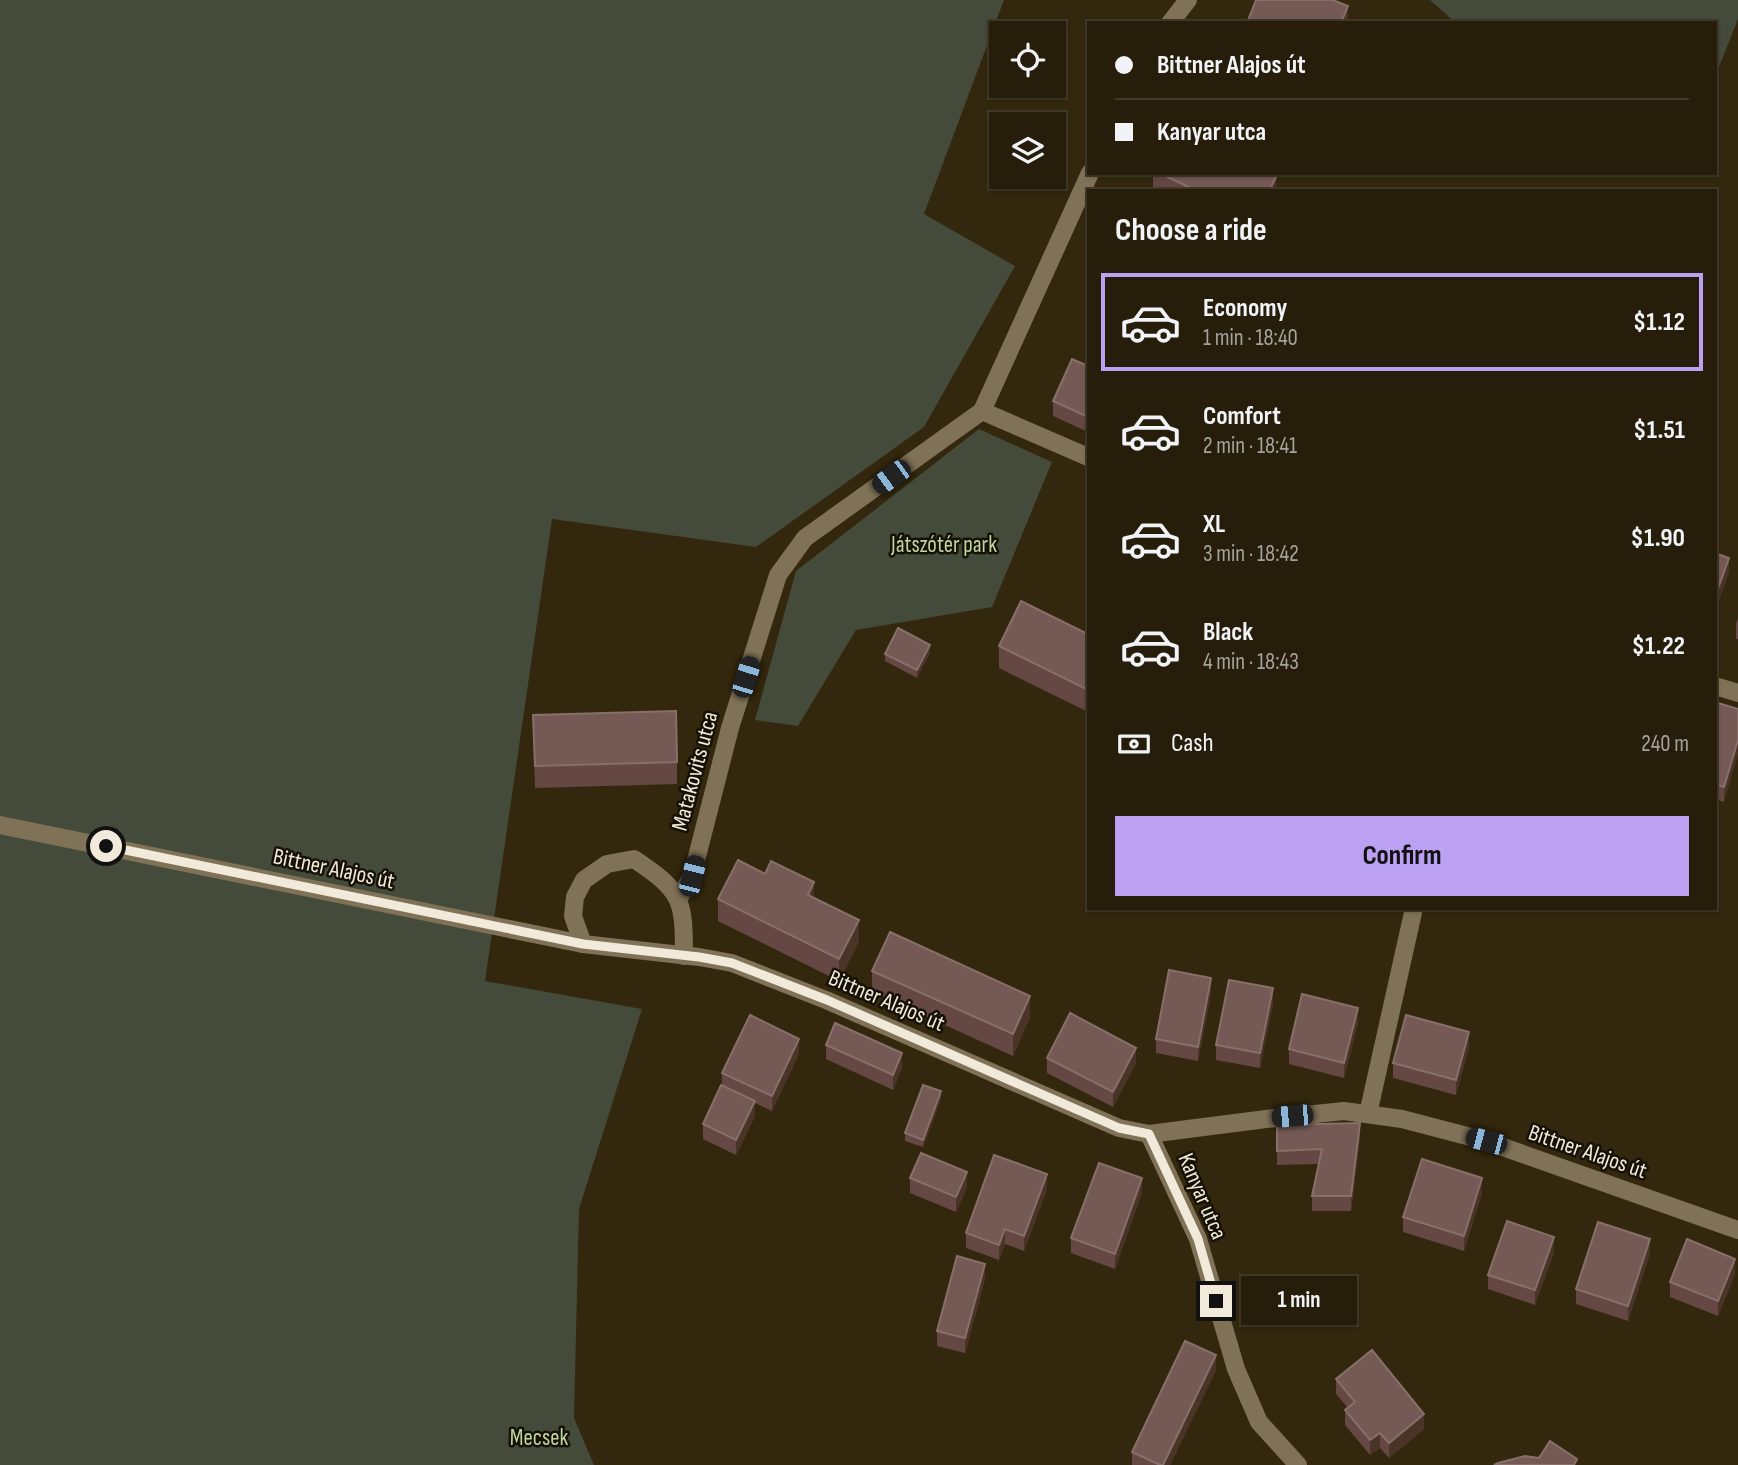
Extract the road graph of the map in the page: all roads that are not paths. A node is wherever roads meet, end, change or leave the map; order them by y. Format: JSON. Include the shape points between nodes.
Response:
{"nodes":[{"id":1,"x":1188,"y":0,"type":"edge"},
{"id":2,"x":1172,"y":21,"type":"edge"},
{"id":3,"x":1089,"y":175,"type":"edge"},
{"id":4,"x":982,"y":411,"type":"junction"},
{"id":5,"x":1087,"y":457,"type":"edge"},
{"id":6,"x":1717,"y":687,"type":"edge"},
{"id":7,"x":1738,"y":694,"type":"edge"},
{"id":8,"x":0,"y":825,"type":"edge"},
{"id":9,"x":679,"y":898,"type":"junction"},
{"id":10,"x":1414,"y":910,"type":"edge"},
{"id":11,"x":583,"y":944,"type":"junction"},
{"id":12,"x":684,"y":956,"type":"junction"},
{"id":13,"x":1368,"y":1114,"type":"junction"},
{"id":14,"x":1149,"y":1134,"type":"junction"},
{"id":15,"x":1738,"y":1230,"type":"edge"},
{"id":16,"x":1298,"y":1465,"type":"edge"}],
"edges":[{"from":1,"to":2,"type":"street"},
{"from":3,"to":4,"type":"street"},
{"from":4,"to":5,"type":"street"},
{"from":4,"to":9,"type":"street","name":"Matakovits utca","via":[[805,538],[778,575],[730,727],[692,876]]},
{"from":6,"to":7,"type":"street"},
{"from":8,"to":11,"type":"street","name":"Bittner Alajos út"},
{"from":9,"to":11,"type":"street","via":[[663,878],[634,859],[607,864],[584,880],[575,897],[573,916]]},
{"from":9,"to":12,"type":"street"},
{"from":10,"to":13,"type":"street"},
{"from":11,"to":12,"type":"street","name":"Bittner Alajos út"},
{"from":12,"to":14,"type":"street","name":"Bittner Alajos út","via":[[732,963],[1119,1128]]},
{"from":13,"to":14,"type":"street","name":"Bittner Alajos út","via":[[1344,1111]]},
{"from":13,"to":15,"type":"street","name":"Bittner Alajos út","via":[[1486,1141]]},
{"from":14,"to":16,"type":"street","name":"Kanyar utca","via":[[1198,1239],[1236,1369],[1259,1422]]}]}
